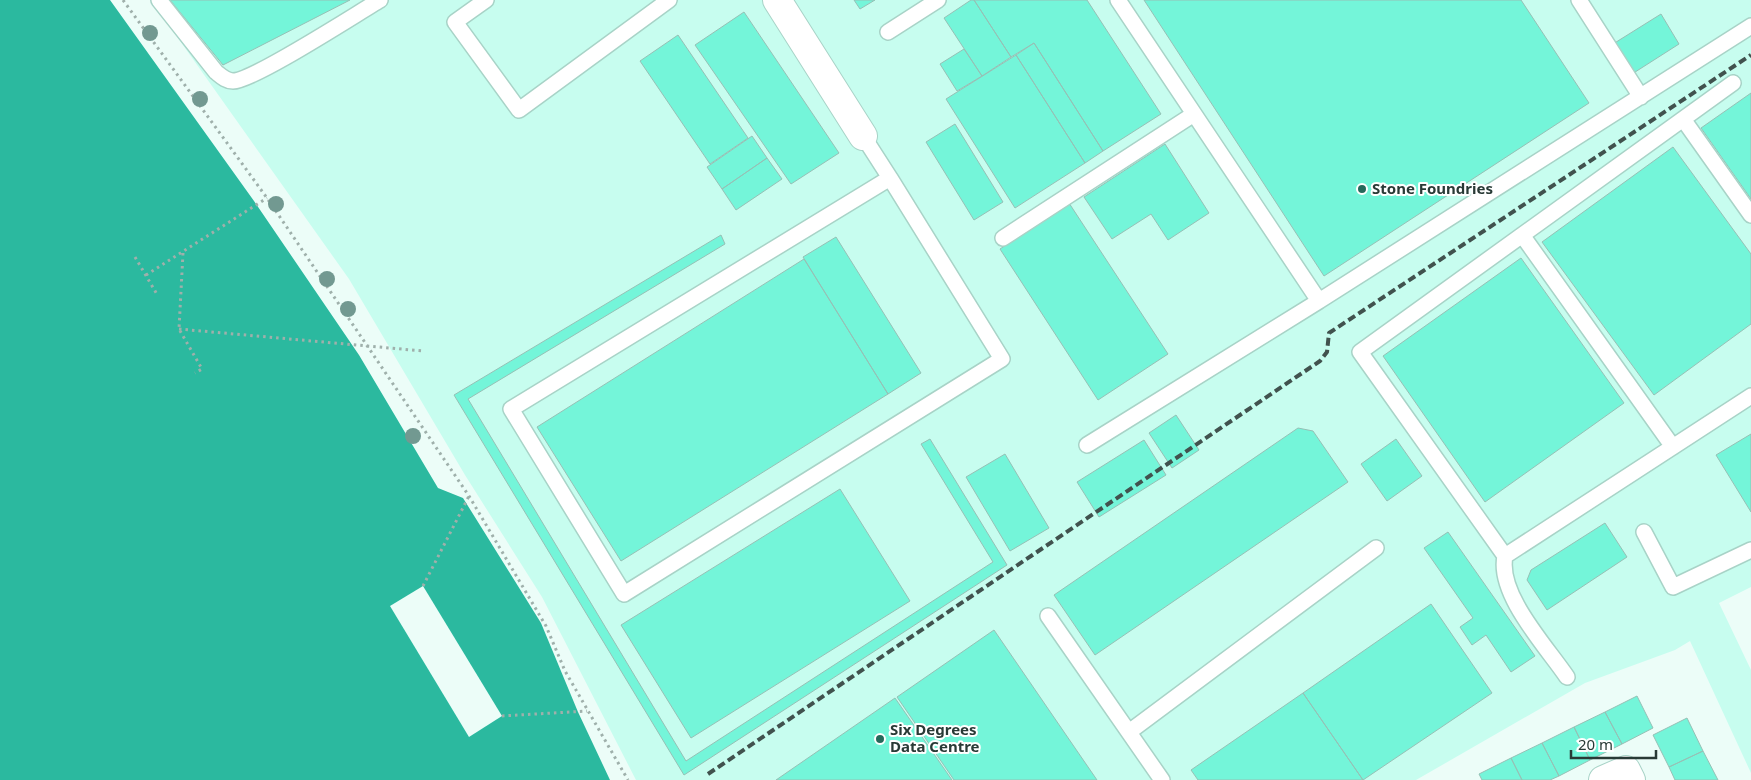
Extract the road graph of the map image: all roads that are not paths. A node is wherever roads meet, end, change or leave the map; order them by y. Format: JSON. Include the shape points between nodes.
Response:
{"nodes":[{"id":1,"x":159,"y":0,"type":"edge"},
{"id":2,"x":380,"y":0,"type":"edge"},
{"id":3,"x":486,"y":0,"type":"edge"},
{"id":4,"x":670,"y":0,"type":"edge"},
{"id":5,"x":777,"y":0,"type":"edge"},
{"id":6,"x":938,"y":0,"type":"edge"},
{"id":7,"x":1118,"y":0,"type":"edge"},
{"id":8,"x":1579,"y":0,"type":"edge"},
{"id":9,"x":1751,"y":26,"type":"edge"},
{"id":10,"x":888,"y":32,"type":"dead end"},
{"id":11,"x":1733,"y":83,"type":"dead end"},
{"id":12,"x":1641,"y":97,"type":"junction"},
{"id":13,"x":1194,"y":114,"type":"junction"},
{"id":14,"x":1683,"y":119,"type":"junction"},
{"id":15,"x":863,"y":136,"type":"joint"},
{"id":16,"x":890,"y":178,"type":"junction"},
{"id":17,"x":1751,"y":215,"type":"edge"},
{"id":18,"x":1522,"y":235,"type":"junction"},
{"id":19,"x":1003,"y":238,"type":"dead end"},
{"id":20,"x":1319,"y":301,"type":"junction"},
{"id":21,"x":1751,"y":396,"type":"edge"},
{"id":22,"x":1087,"y":445,"type":"dead end"},
{"id":23,"x":1673,"y":447,"type":"junction"},
{"id":24,"x":1644,"y":532,"type":"dead end"},
{"id":25,"x":1376,"y":548,"type":"dead end"},
{"id":26,"x":1751,"y":550,"type":"edge"},
{"id":27,"x":1505,"y":556,"type":"junction"},
{"id":28,"x":1048,"y":616,"type":"dead end"},
{"id":29,"x":1567,"y":677,"type":"dead end"},
{"id":30,"x":1129,"y":732,"type":"junction"},
{"id":31,"x":1162,"y":780,"type":"edge"},
{"id":32,"x":1603,"y":780,"type":"edge"},
{"id":33,"x":1631,"y":780,"type":"edge"}],
"edges":[{"from":1,"to":2,"type":"lane","via":[[216,72],[233,81],[260,70]]},
{"from":3,"to":4,"type":"lane","via":[[455,22],[519,110]]},
{"from":5,"to":15,"type":"street"},
{"from":6,"to":10,"type":"lane"},
{"from":7,"to":13,"type":"lane"},
{"from":8,"to":12,"type":"lane"},
{"from":9,"to":12,"type":"lane"},
{"from":11,"to":14,"type":"lane"},
{"from":12,"to":20,"type":"lane"},
{"from":13,"to":19,"type":"lane"},
{"from":13,"to":20,"type":"lane"},
{"from":14,"to":17,"type":"lane"},
{"from":14,"to":18,"type":"lane"},
{"from":15,"to":16,"type":"lane"},
{"from":16,"to":16,"type":"lane","via":[[1002,359],[624,594],[511,408]]},
{"from":18,"to":23,"type":"lane"},
{"from":18,"to":27,"type":"lane","via":[[1360,352]]},
{"from":20,"to":22,"type":"lane"},
{"from":21,"to":23,"type":"lane"},
{"from":23,"to":27,"type":"lane"},
{"from":24,"to":26,"type":"lane","via":[[1674,587]]},
{"from":25,"to":30,"type":"lane"},
{"from":27,"to":29,"type":"lane","via":[[1503,566],[1510,595]]},
{"from":28,"to":30,"type":"lane"},
{"from":30,"to":31,"type":"lane"},
{"from":32,"to":33,"type":"street","via":[[1626,770]]}]}
